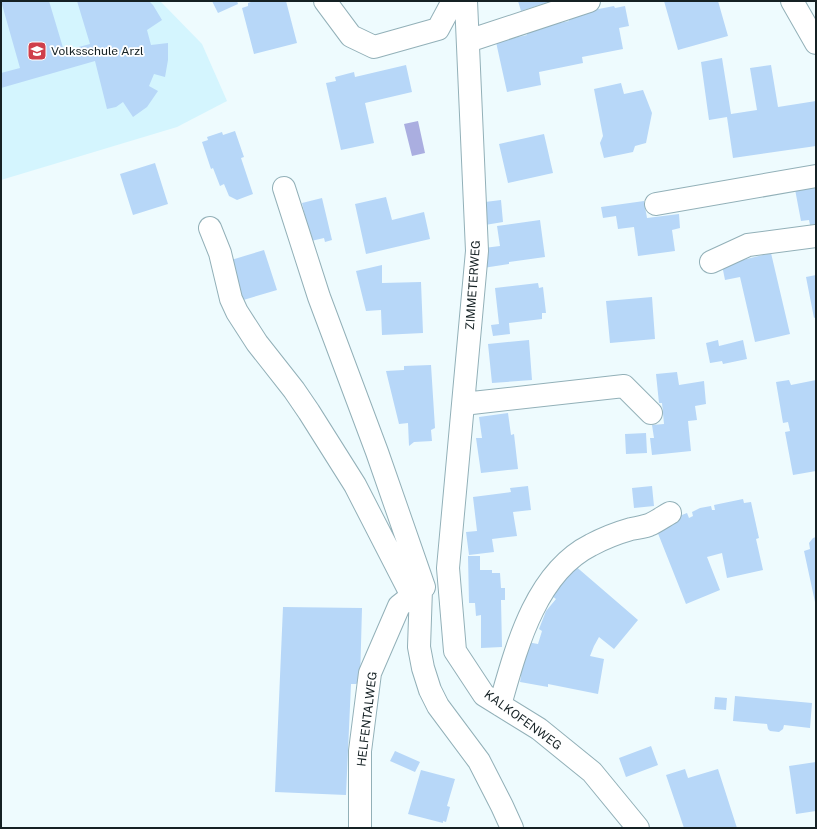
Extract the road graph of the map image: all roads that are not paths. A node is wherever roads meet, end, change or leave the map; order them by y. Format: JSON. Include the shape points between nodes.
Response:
{"nodes":[{"id":1,"x":325,"y":1,"type":"edge"},
{"id":2,"x":453,"y":1,"type":"edge"},
{"id":3,"x":466,"y":1,"type":"edge"},
{"id":4,"x":589,"y":1,"type":"edge"},
{"id":5,"x":792,"y":1,"type":"edge"},
{"id":6,"x":468,"y":41,"type":"junction"},
{"id":7,"x":816,"y":43,"type":"edge"},
{"id":8,"x":816,"y":176,"type":"edge"},
{"id":9,"x":284,"y":188,"type":"dead end"},
{"id":10,"x":656,"y":204,"type":"dead end"},
{"id":11,"x":210,"y":228,"type":"dead end"},
{"id":12,"x":816,"y":236,"type":"edge"},
{"id":13,"x":711,"y":262,"type":"dead end"},
{"id":14,"x":463,"y":404,"type":"junction"},
{"id":15,"x":650,"y":413,"type":"dead end"},
{"id":16,"x":670,"y":513,"type":"dead end"},
{"id":17,"x":448,"y":568,"type":"junction"},
{"id":18,"x":419,"y":591,"type":"junction"},
{"id":19,"x":500,"y":705,"type":"junction"},
{"id":20,"x":360,"y":828,"type":"edge"},
{"id":21,"x":512,"y":828,"type":"edge"},
{"id":22,"x":638,"y":828,"type":"edge"}],
"edges":[{"from":1,"to":2,"type":"street","via":[[351,36],[374,47],[438,29]]},
{"from":3,"to":6,"type":"street","name":"ZIMMETERWEG"},
{"from":4,"to":6,"type":"street"},
{"from":5,"to":7,"type":"street"},
{"from":6,"to":14,"type":"street","name":"ZIMMETERWEG","via":[[477,251]]},
{"from":8,"to":10,"type":"street"},
{"from":9,"to":18,"type":"street","via":[[319,297],[378,452]]},
{"from":11,"to":18,"type":"street","via":[[237,312],[257,343],[306,407]]},
{"from":12,"to":13,"type":"street","via":[[748,244]]},
{"from":14,"to":15,"type":"street","via":[[624,386]]},
{"from":14,"to":17,"type":"street","name":"ZIMMETERWEG"},
{"from":16,"to":19,"type":"street","via":[[649,525],[608,536],[565,562],[531,612]]},
{"from":17,"to":18,"type":"street","name":"HELFENTALWEG"},
{"from":17,"to":19,"type":"street","name":"KALKOFENWEG","via":[[455,651],[484,695]]},
{"from":18,"to":20,"type":"street","name":"HELFENTALWEG","via":[[398,606],[370,673],[360,751]]},
{"from":18,"to":21,"type":"street","via":[[419,647],[430,690],[438,706],[479,761]]},
{"from":19,"to":22,"type":"street","name":"KALKOFENWEG","via":[[539,729],[592,772]]}]}
